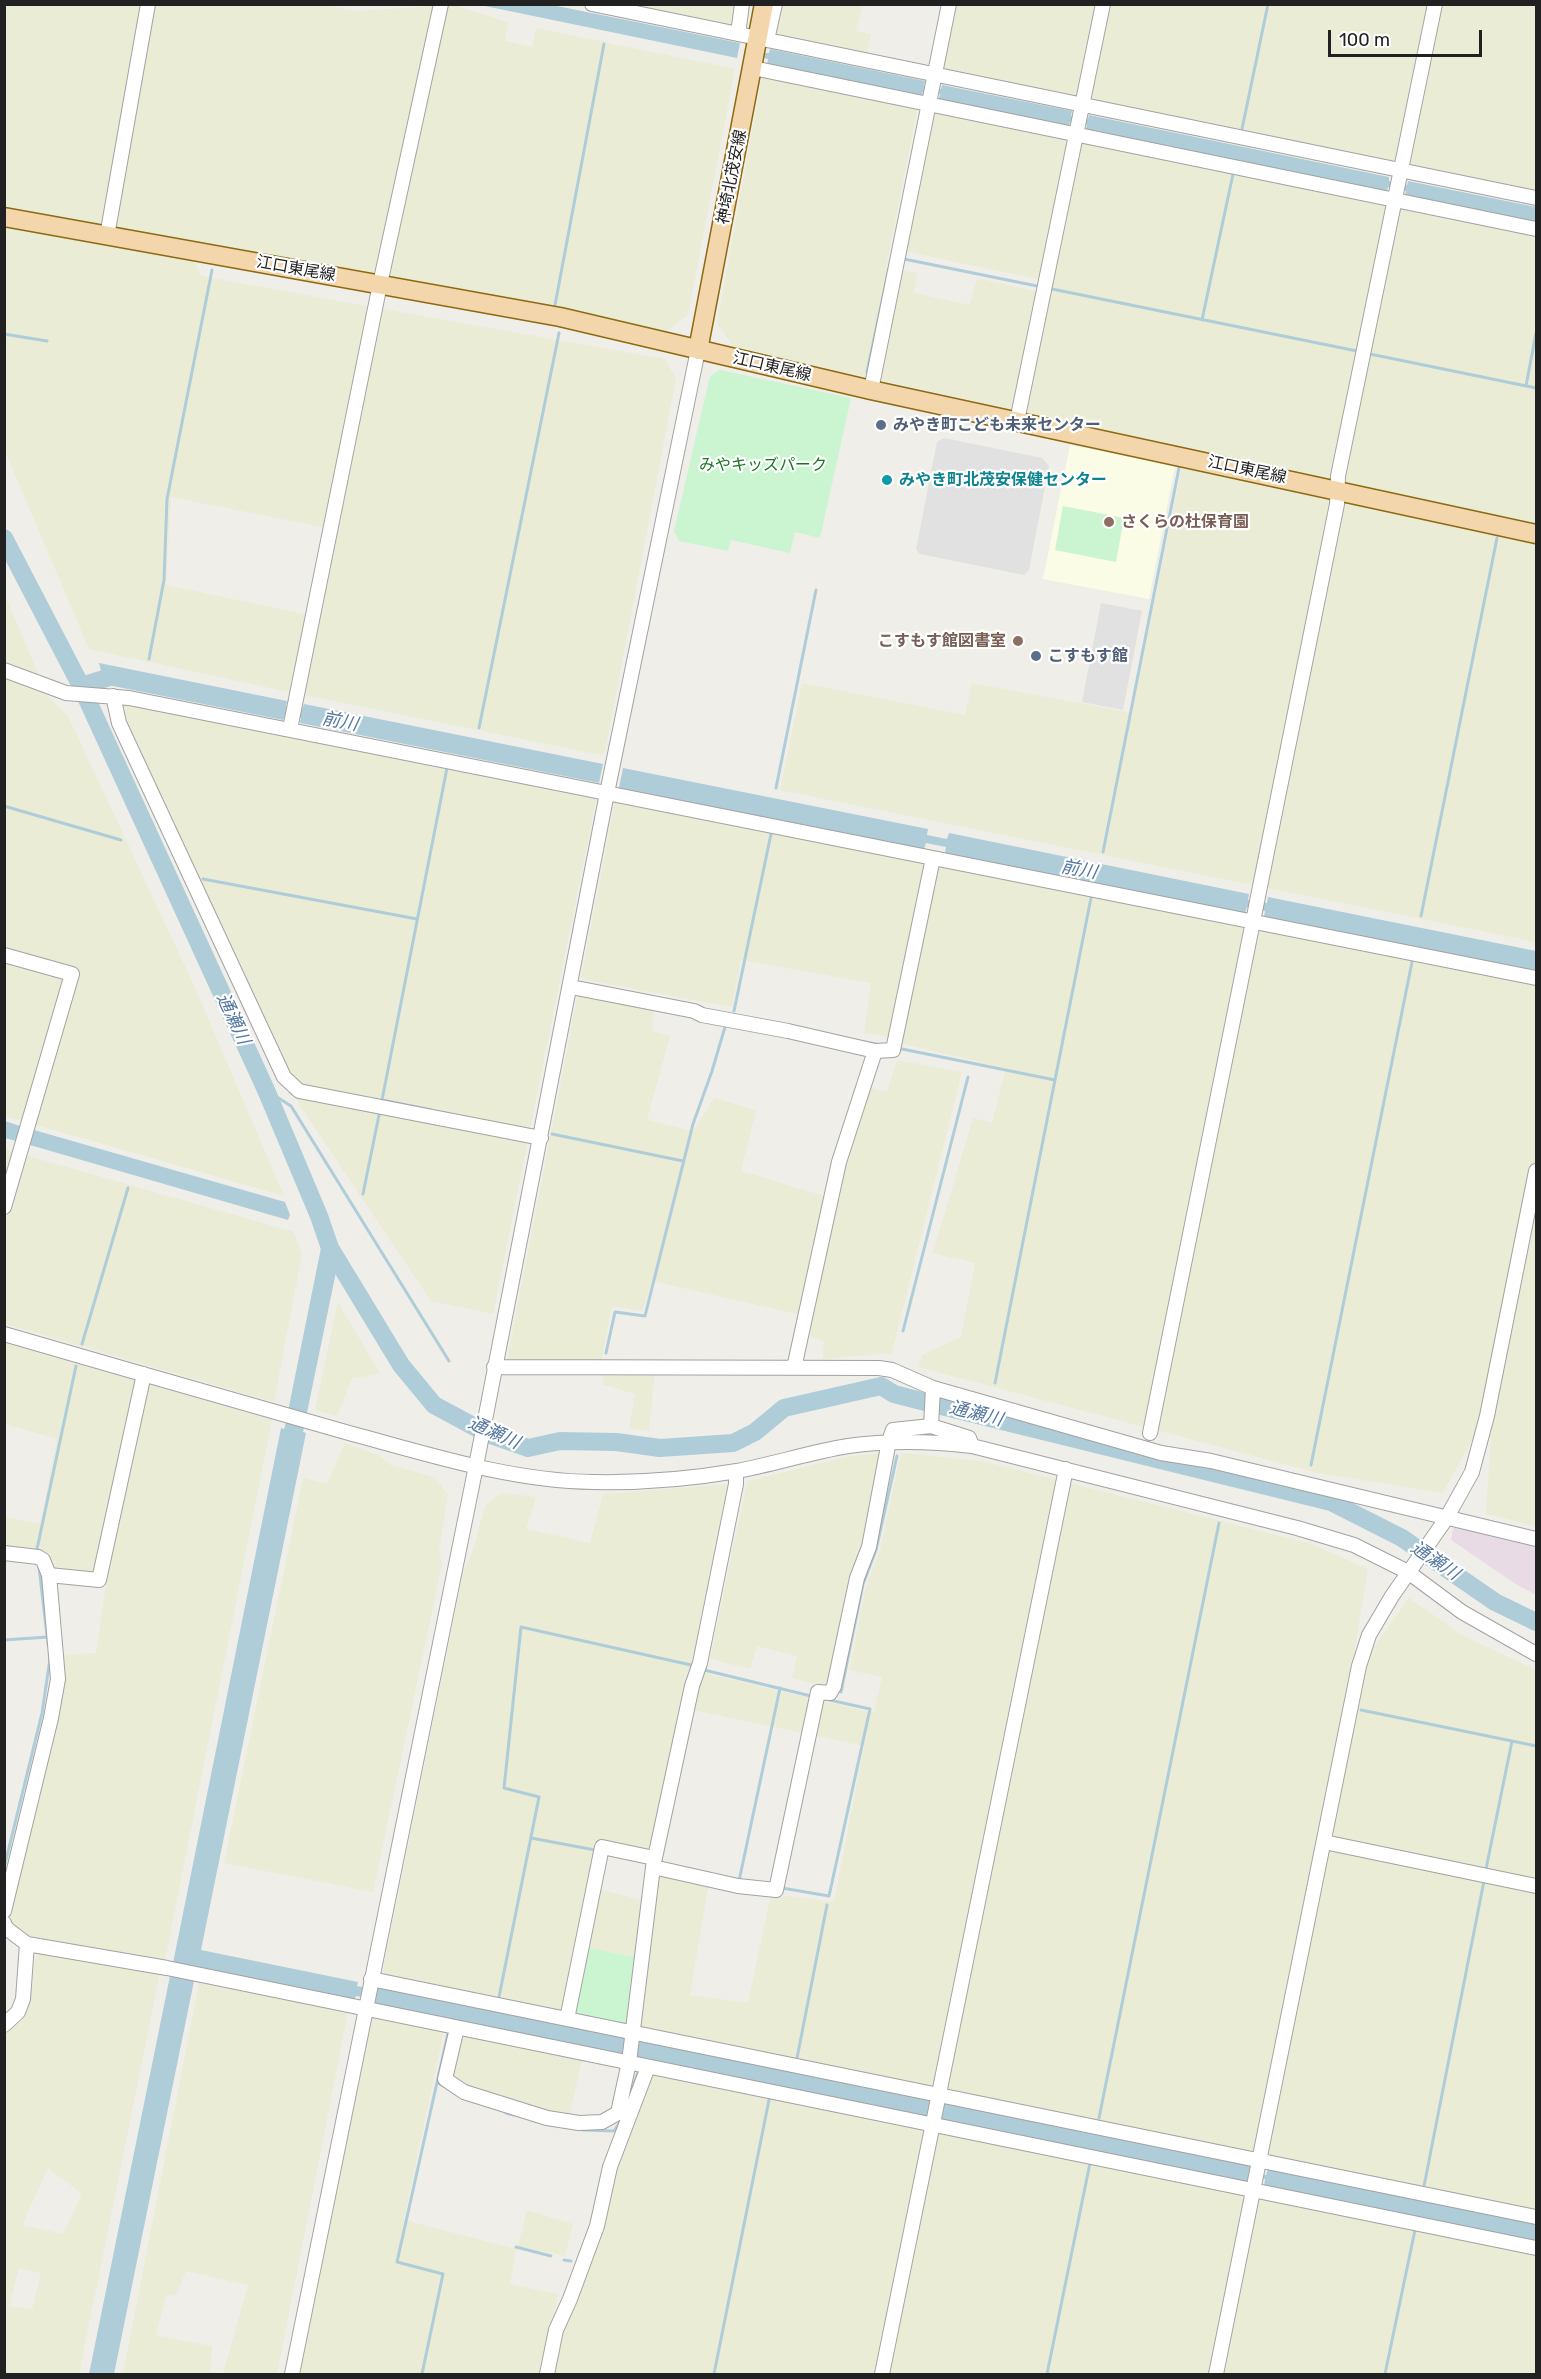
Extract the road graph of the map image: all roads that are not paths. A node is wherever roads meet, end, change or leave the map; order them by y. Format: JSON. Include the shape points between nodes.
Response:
{"nodes":[{"id":1,"x":148,"y":4,"type":"edge"},
{"id":2,"x":441,"y":4,"type":"edge"},
{"id":3,"x":592,"y":4,"type":"edge"},
{"id":4,"x":742,"y":4,"type":"edge"},
{"id":5,"x":764,"y":4,"type":"edge"},
{"id":6,"x":775,"y":4,"type":"edge"},
{"id":7,"x":949,"y":4,"type":"edge"},
{"id":8,"x":1103,"y":4,"type":"edge"},
{"id":9,"x":1435,"y":4,"type":"edge"},
{"id":10,"x":738,"y":34,"type":"junction"},
{"id":11,"x":762,"y":39,"type":"junction"},
{"id":12,"x":753,"y":69,"type":"junction"},
{"id":13,"x":933,"y":89,"type":"junction"},
{"id":14,"x":1080,"y":120,"type":"junction"},
{"id":15,"x":1397,"y":185,"type":"junction"},
{"id":16,"x":1536,"y":198,"type":"edge"},
{"id":17,"x":4,"y":218,"type":"edge"},
{"id":18,"x":1536,"y":229,"type":"edge"},
{"id":19,"x":107,"y":236,"type":"junction"},
{"id":20,"x":380,"y":284,"type":"junction"},
{"id":21,"x":698,"y":350,"type":"junction"},
{"id":22,"x":871,"y":390,"type":"junction"},
{"id":23,"x":1017,"y":421,"type":"junction"},
{"id":24,"x":1337,"y":490,"type":"junction"},
{"id":25,"x":1536,"y":534,"type":"edge"},
{"id":26,"x":4,"y":670,"type":"edge"},
{"id":27,"x":109,"y":695,"type":"junction"},
{"id":28,"x":292,"y":718,"type":"junction"},
{"id":29,"x":607,"y":793,"type":"junction"},
{"id":30,"x":933,"y":858,"type":"junction"},
{"id":31,"x":1256,"y":911,"type":"junction"},
{"id":32,"x":4,"y":955,"type":"edge"},
{"id":33,"x":1536,"y":978,"type":"edge"},
{"id":34,"x":571,"y":987,"type":"junction"},
{"id":35,"x":875,"y":1051,"type":"junction"},
{"id":36,"x":541,"y":1138,"type":"junction"},
{"id":37,"x":1536,"y":1171,"type":"edge"},
{"id":38,"x":1535,"y":1190,"type":"edge"},
{"id":39,"x":4,"y":1207,"type":"edge"},
{"id":40,"x":4,"y":1334,"type":"edge"},
{"id":41,"x":494,"y":1367,"type":"junction"},
{"id":42,"x":794,"y":1368,"type":"junction"},
{"id":43,"x":144,"y":1374,"type":"junction"},
{"id":44,"x":933,"y":1390,"type":"junction"},
{"id":45,"x":932,"y":1425,"type":"junction"},
{"id":46,"x":1150,"y":1433,"type":"dead end"},
{"id":47,"x":889,"y":1441,"type":"junction"},
{"id":48,"x":972,"y":1446,"type":"junction"},
{"id":49,"x":476,"y":1466,"type":"junction"},
{"id":50,"x":1065,"y":1469,"type":"junction"},
{"id":51,"x":736,"y":1471,"type":"junction"},
{"id":52,"x":1446,"y":1519,"type":"junction"},
{"id":53,"x":1536,"y":1539,"type":"edge"},
{"id":54,"x":4,"y":1553,"type":"edge"},
{"id":55,"x":1411,"y":1568,"type":"junction"},
{"id":56,"x":49,"y":1575,"type":"junction"},
{"id":57,"x":1536,"y":1654,"type":"edge"},
{"id":58,"x":1324,"y":1842,"type":"junction"},
{"id":59,"x":654,"y":1862,"type":"junction"},
{"id":60,"x":1536,"y":1886,"type":"edge"},
{"id":61,"x":4,"y":1911,"type":"edge"},
{"id":62,"x":4,"y":1923,"type":"edge"},
{"id":63,"x":27,"y":1944,"type":"junction"},
{"id":64,"x":371,"y":1980,"type":"junction"},
{"id":65,"x":366,"y":2007,"type":"junction"},
{"id":66,"x":567,"y":2019,"type":"junction"},
{"id":67,"x":4,"y":2025,"type":"edge"},
{"id":68,"x":457,"y":2028,"type":"junction"},
{"id":69,"x":631,"y":2047,"type":"junction"},
{"id":70,"x":648,"y":2067,"type":"junction"},
{"id":71,"x":936,"y":2109,"type":"junction"},
{"id":72,"x":1256,"y":2175,"type":"junction"},
{"id":73,"x":1536,"y":2217,"type":"edge"},
{"id":74,"x":1536,"y":2248,"type":"edge"},
{"id":75,"x":292,"y":2374,"type":"edge"},
{"id":76,"x":547,"y":2374,"type":"edge"},
{"id":77,"x":882,"y":2374,"type":"edge"},
{"id":78,"x":1216,"y":2374,"type":"edge"}],
"edges":[{"from":1,"to":19,"type":"street"},
{"from":2,"to":20,"type":"street"},
{"from":3,"to":10,"type":"street"},
{"from":4,"to":10,"type":"street"},
{"from":5,"to":11,"type":"main road","name":"神埼北茂安線"},
{"from":6,"to":11,"type":"street"},
{"from":7,"to":13,"type":"street"},
{"from":8,"to":14,"type":"street"},
{"from":9,"to":15,"type":"street"},
{"from":10,"to":11,"type":"street"},
{"from":11,"to":12,"type":"main road","name":"神埼北茂安線"},
{"from":11,"to":13,"type":"street"},
{"from":12,"to":13,"type":"street"},
{"from":12,"to":21,"type":"main road","name":"神埼北茂安線"},
{"from":13,"to":14,"type":"street"},
{"from":13,"to":14,"type":"street"},
{"from":13,"to":22,"type":"street"},
{"from":14,"to":15,"type":"street"},
{"from":14,"to":15,"type":"street"},
{"from":14,"to":23,"type":"street"},
{"from":15,"to":16,"type":"street"},
{"from":15,"to":18,"type":"street"},
{"from":15,"to":24,"type":"street"},
{"from":17,"to":19,"type":"main road","name":"江口東尾線"},
{"from":19,"to":20,"type":"main road","name":"江口東尾線"},
{"from":20,"to":21,"type":"main road","name":"江口東尾線","via":[[560,317]]},
{"from":20,"to":28,"type":"street"},
{"from":21,"to":22,"type":"main road","name":"江口東尾線"},
{"from":21,"to":29,"type":"street"},
{"from":22,"to":23,"type":"main road","name":"江口東尾線"},
{"from":23,"to":24,"type":"main road","name":"江口東尾線"},
{"from":24,"to":25,"type":"main road","name":"江口東尾線"},
{"from":24,"to":31,"type":"street"},
{"from":26,"to":27,"type":"street","via":[[66,693]]},
{"from":27,"to":28,"type":"street"},
{"from":27,"to":36,"type":"street","via":[[118,723],[284,1077],[299,1091]]},
{"from":28,"to":29,"type":"street"},
{"from":29,"to":30,"type":"street"},
{"from":29,"to":34,"type":"street"},
{"from":30,"to":31,"type":"street"},
{"from":30,"to":35,"type":"street","via":[[895,1044],[893,1050]]},
{"from":31,"to":33,"type":"street"},
{"from":31,"to":46,"type":"street"},
{"from":32,"to":39,"type":"street","via":[[72,974]]},
{"from":34,"to":35,"type":"street"},
{"from":34,"to":36,"type":"street"},
{"from":35,"to":42,"type":"street","via":[[839,1162]]},
{"from":36,"to":41,"type":"street"},
{"from":37,"to":38,"type":"street"},
{"from":38,"to":52,"type":"street","via":[[1480,1451]]},
{"from":40,"to":43,"type":"street"},
{"from":41,"to":42,"type":"street"},
{"from":41,"to":49,"type":"street"},
{"from":42,"to":44,"type":"street","via":[[879,1368],[902,1374]]},
{"from":43,"to":49,"type":"street"},
{"from":43,"to":56,"type":"street","via":[[99,1580]]},
{"from":44,"to":45,"type":"street"},
{"from":44,"to":52,"type":"street","via":[[1161,1453],[1211,1461]]},
{"from":45,"to":47,"type":"street","via":[[893,1430]]},
{"from":45,"to":48,"type":"street","via":[[969,1438]]},
{"from":47,"to":48,"type":"street"},
{"from":47,"to":51,"type":"street","via":[[846,1446]]},
{"from":47,"to":59,"type":"street","via":[[869,1547],[857,1578],[834,1686],[830,1693],[818,1692],[776,1890],[738,1886]]},
{"from":48,"to":50,"type":"street"},
{"from":49,"to":51,"type":"street","via":[[592,1482]]},
{"from":49,"to":64,"type":"street"},
{"from":50,"to":55,"type":"street","via":[[1319,1534]]},
{"from":50,"to":71,"type":"street"},
{"from":51,"to":59,"type":"street","via":[[699,1664]]},
{"from":52,"to":53,"type":"street"},
{"from":52,"to":55,"type":"street"},
{"from":54,"to":56,"type":"street","via":[[38,1557]]},
{"from":55,"to":57,"type":"street","via":[[1462,1612]]},
{"from":55,"to":58,"type":"street","via":[[1369,1635],[1359,1666]]},
{"from":56,"to":61,"type":"street","via":[[57,1679]]},
{"from":58,"to":60,"type":"street"},
{"from":58,"to":72,"type":"street"},
{"from":59,"to":66,"type":"street","via":[[602,1847]]},
{"from":59,"to":69,"type":"street"},
{"from":62,"to":63,"type":"street"},
{"from":63,"to":65,"type":"street"},
{"from":63,"to":67,"type":"street","via":[[23,1999],[18,2012]]},
{"from":64,"to":65,"type":"street"},
{"from":64,"to":66,"type":"street"},
{"from":65,"to":68,"type":"street"},
{"from":65,"to":75,"type":"street"},
{"from":66,"to":69,"type":"street"},
{"from":68,"to":69,"type":"street"},
{"from":68,"to":69,"type":"street","via":[[445,2079],[464,2092],[547,2118],[579,2123],[603,2122],[618,2113]]},
{"from":69,"to":70,"type":"street"},
{"from":69,"to":71,"type":"street"},
{"from":70,"to":71,"type":"street"},
{"from":70,"to":76,"type":"street","via":[[610,2168],[597,2226],[556,2330]]},
{"from":71,"to":72,"type":"street"},
{"from":71,"to":72,"type":"street"},
{"from":71,"to":77,"type":"street"},
{"from":72,"to":73,"type":"street"},
{"from":72,"to":74,"type":"street"},
{"from":72,"to":78,"type":"street"}]}
